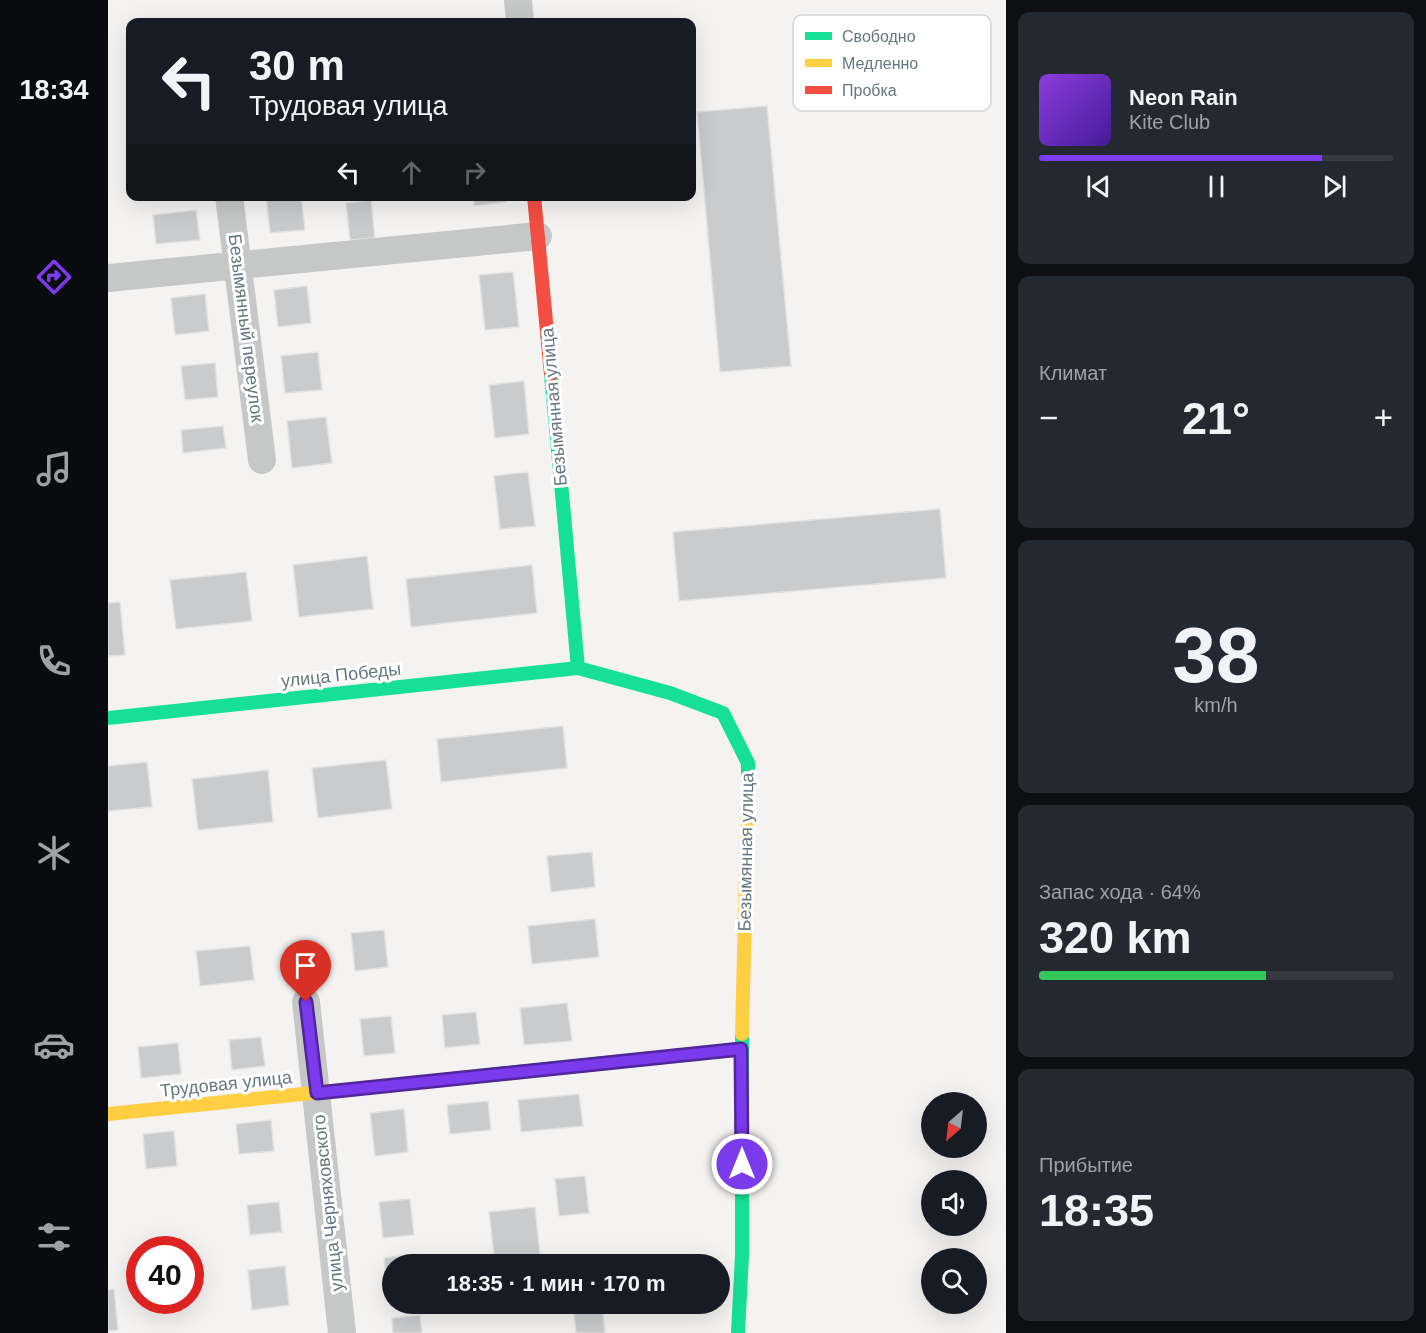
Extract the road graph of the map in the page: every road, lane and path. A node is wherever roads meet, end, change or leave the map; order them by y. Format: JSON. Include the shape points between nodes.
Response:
{"nodes":[{"id":1,"x":518,"y":0,"type":"edge"},
{"id":2,"x":520,"y":18,"type":"edge"},
{"id":3,"x":231,"y":201,"type":"edge"},
{"id":4,"x":534,"y":201,"type":"edge"},
{"id":5,"x":538,"y":236,"type":"junction"},
{"id":6,"x":238,"y":265,"type":"junction"},
{"id":7,"x":108,"y":278,"type":"edge"},
{"id":8,"x":262,"y":460,"type":"dead end"},
{"id":9,"x":578,"y":668,"type":"junction"},
{"id":10,"x":108,"y":718,"type":"edge"},
{"id":11,"x":306,"y":1002,"type":"dead end"},
{"id":12,"x":741,"y":1049,"type":"junction"},
{"id":13,"x":317,"y":1093,"type":"junction"},
{"id":14,"x":108,"y":1114,"type":"edge"},
{"id":15,"x":342,"y":1333,"type":"edge"},
{"id":16,"x":738,"y":1333,"type":"edge"}],
"edges":[{"from":1,"to":2,"type":"street"},
{"from":3,"to":6,"type":"street","name":"Безымянный переулок"},
{"from":4,"to":5,"type":"street","name":"Безымянная улица"},
{"from":5,"to":6,"type":"street"},
{"from":5,"to":9,"type":"street","name":"Безымянная улица"},
{"from":6,"to":7,"type":"street"},
{"from":6,"to":8,"type":"street","name":"Безымянный переулок"},
{"from":9,"to":10,"type":"street","name":"улица Победы"},
{"from":9,"to":12,"type":"street","name":"Безымянная улица","via":[[670,693],[723,713],[748,763]]},
{"from":11,"to":13,"type":"street","name":"улица Черняховского"},
{"from":12,"to":13,"type":"street","name":"Трудовая улица"},
{"from":12,"to":16,"type":"street","name":"Безымянная улица","via":[[742,1256]]},
{"from":13,"to":14,"type":"street","name":"Трудовая улица"},
{"from":13,"to":15,"type":"street","name":"улица Черняховского"}]}
